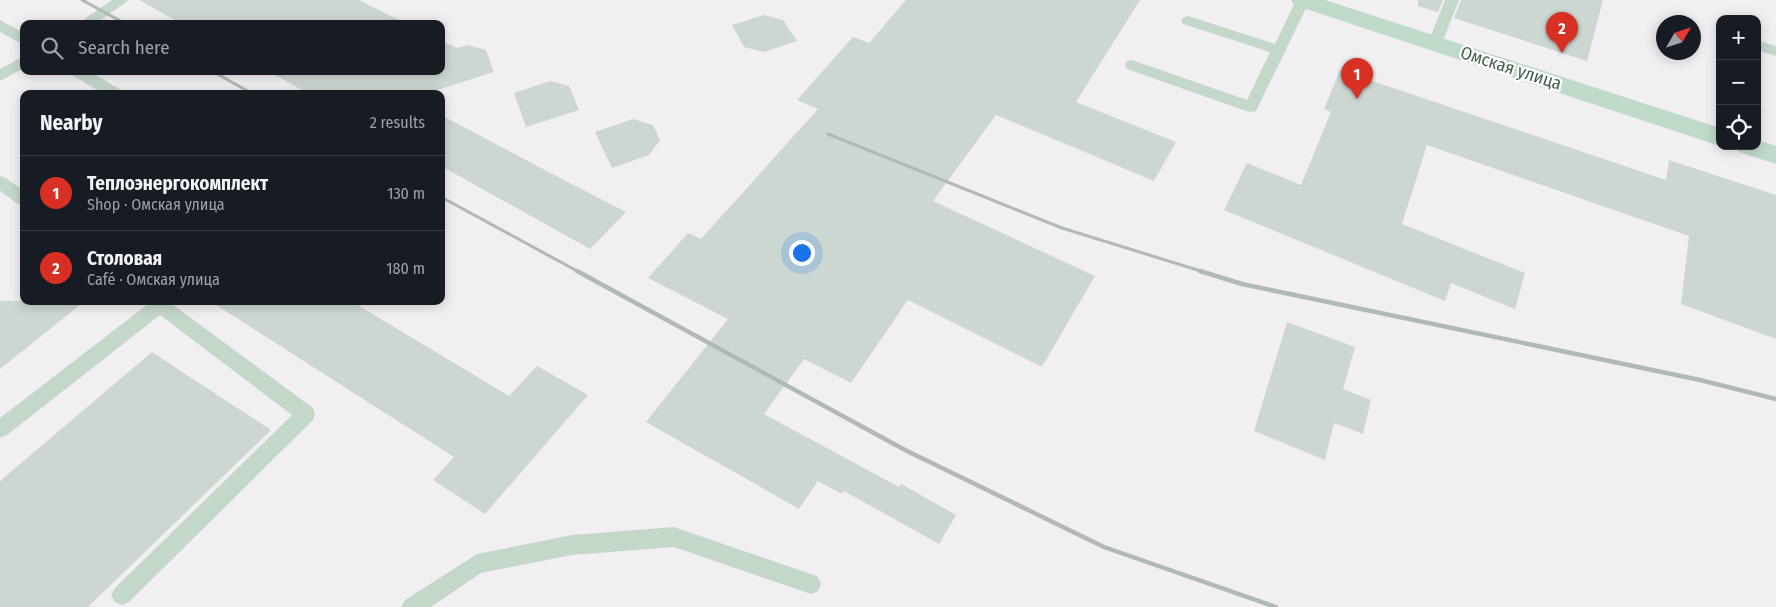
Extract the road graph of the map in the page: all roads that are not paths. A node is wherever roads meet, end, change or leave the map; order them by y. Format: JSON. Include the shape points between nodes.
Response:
{"nodes":[{"id":1,"x":122,"y":0,"type":"edge"},
{"id":2,"x":1303,"y":0,"type":"edge"},
{"id":3,"x":1452,"y":0,"type":"edge"},
{"id":4,"x":90,"y":20,"type":"edge"},
{"id":5,"x":1188,"y":20,"type":"dead end"},
{"id":6,"x":0,"y":25,"type":"edge"},
{"id":7,"x":20,"y":38,"type":"edge"},
{"id":8,"x":1435,"y":43,"type":"junction"},
{"id":9,"x":1761,"y":46,"type":"edge"},
{"id":10,"x":1278,"y":50,"type":"junction"},
{"id":11,"x":1776,"y":51,"type":"edge"},
{"id":12,"x":20,"y":64,"type":"edge"},
{"id":13,"x":1132,"y":65,"type":"dead end"},
{"id":14,"x":84,"y":75,"type":"edge"},
{"id":15,"x":0,"y":76,"type":"edge"},
{"id":16,"x":109,"y":90,"type":"edge"},
{"id":17,"x":1716,"y":136,"type":"edge"},
{"id":18,"x":1760,"y":150,"type":"edge"},
{"id":19,"x":1776,"y":155,"type":"edge"},
{"id":20,"x":0,"y":182,"type":"edge"},
{"id":21,"x":20,"y":197,"type":"edge"},
{"id":22,"x":155,"y":305,"type":"edge"},
{"id":23,"x":160,"y":305,"type":"edge"},
{"id":24,"x":0,"y":429,"type":"edge"},
{"id":25,"x":811,"y":584,"type":"dead end"},
{"id":26,"x":122,"y":595,"type":"dead end"},
{"id":27,"x":412,"y":607,"type":"edge"}],
"edges":[{"from":1,"to":4,"type":"lane"},
{"from":2,"to":8,"type":"street","name":"Омская улица"},
{"from":2,"to":10,"type":"lane"},
{"from":3,"to":8,"type":"lane"},
{"from":5,"to":10,"type":"lane"},
{"from":6,"to":7,"type":"lane"},
{"from":8,"to":17,"type":"street","name":"Омская улица"},
{"from":9,"to":11,"type":"lane"},
{"from":10,"to":13,"type":"lane","via":[[1251,107]]},
{"from":12,"to":15,"type":"lane"},
{"from":14,"to":16,"type":"lane"},
{"from":18,"to":19,"type":"street"},
{"from":20,"to":21,"type":"lane"},
{"from":22,"to":24,"type":"lane"},
{"from":23,"to":26,"type":"lane","via":[[306,414]]},
{"from":25,"to":27,"type":"lane","via":[[674,537],[572,545],[477,564]]}]}
